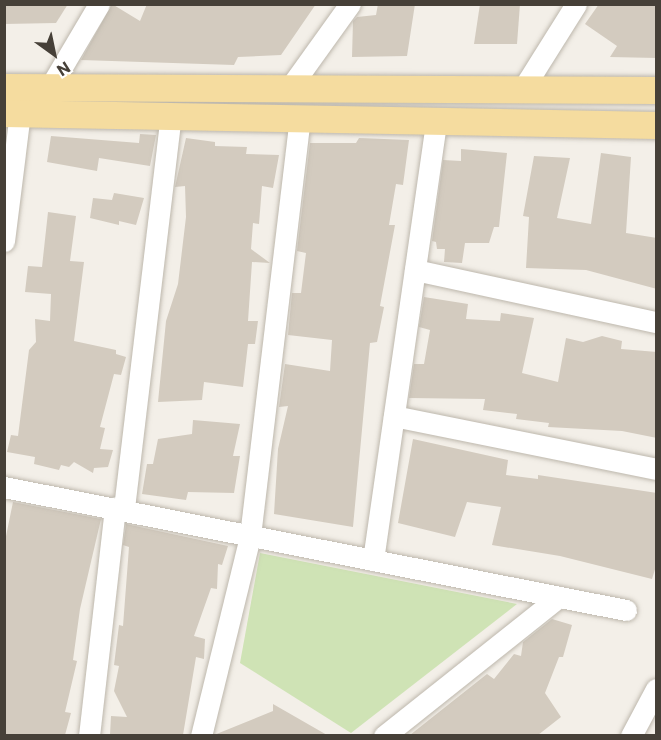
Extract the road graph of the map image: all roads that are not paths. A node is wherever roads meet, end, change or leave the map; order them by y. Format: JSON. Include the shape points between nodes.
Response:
{"nodes":[{"id":1,"x":99,"y":4,"type":"edge"},
{"id":2,"x":576,"y":4,"type":"edge"},
{"id":3,"x":340,"y":8,"type":"edge"},
{"id":4,"x":291,"y":86,"type":"junction"},
{"id":5,"x":4,"y":87,"type":"edge"},
{"id":6,"x":50,"y":87,"type":"junction"},
{"id":7,"x":524,"y":87,"type":"junction"},
{"id":8,"x":657,"y":90,"type":"edge"},
{"id":9,"x":12,"y":113,"type":"edge"},
{"id":10,"x":171,"y":116,"type":"junction"},
{"id":11,"x":300,"y":118,"type":"junction"},
{"id":12,"x":436,"y":121,"type":"junction"},
{"id":13,"x":657,"y":125,"type":"edge"},
{"id":14,"x":4,"y":241,"type":"edge"},
{"id":15,"x":415,"y":270,"type":"junction"},
{"id":16,"x":657,"y":322,"type":"edge"},
{"id":17,"x":394,"y":416,"type":"junction"},
{"id":18,"x":657,"y":469,"type":"edge"},
{"id":19,"x":4,"y":487,"type":"edge"},
{"id":20,"x":119,"y":507,"type":"junction"},
{"id":21,"x":250,"y":536,"type":"junction"},
{"id":22,"x":373,"y":560,"type":"junction"},
{"id":23,"x":559,"y":597,"type":"junction"},
{"id":24,"x":626,"y":610,"type":"dead end"},
{"id":25,"x":657,"y":689,"type":"edge"},
{"id":26,"x":89,"y":735,"type":"edge"},
{"id":27,"x":201,"y":735,"type":"edge"},
{"id":28,"x":384,"y":735,"type":"edge"},
{"id":29,"x":631,"y":735,"type":"edge"}],
"edges":[{"from":1,"to":6,"type":"street"},
{"from":2,"to":7,"type":"street"},
{"from":3,"to":4,"type":"street"},
{"from":4,"to":6,"type":"main road"},
{"from":4,"to":7,"type":"main road"},
{"from":5,"to":6,"type":"main road"},
{"from":7,"to":8,"type":"main road"},
{"from":9,"to":10,"type":"main road"},
{"from":9,"to":14,"type":"street"},
{"from":10,"to":11,"type":"main road"},
{"from":10,"to":20,"type":"street"},
{"from":11,"to":12,"type":"main road"},
{"from":11,"to":21,"type":"street"},
{"from":12,"to":13,"type":"main road"},
{"from":12,"to":15,"type":"street"},
{"from":15,"to":16,"type":"street"},
{"from":15,"to":17,"type":"street"},
{"from":17,"to":18,"type":"street"},
{"from":17,"to":22,"type":"street"},
{"from":19,"to":20,"type":"street"},
{"from":20,"to":21,"type":"street"},
{"from":20,"to":26,"type":"street"},
{"from":21,"to":22,"type":"street"},
{"from":21,"to":27,"type":"street"},
{"from":22,"to":23,"type":"street"},
{"from":23,"to":24,"type":"street"},
{"from":23,"to":28,"type":"street"},
{"from":25,"to":29,"type":"street"}]}
